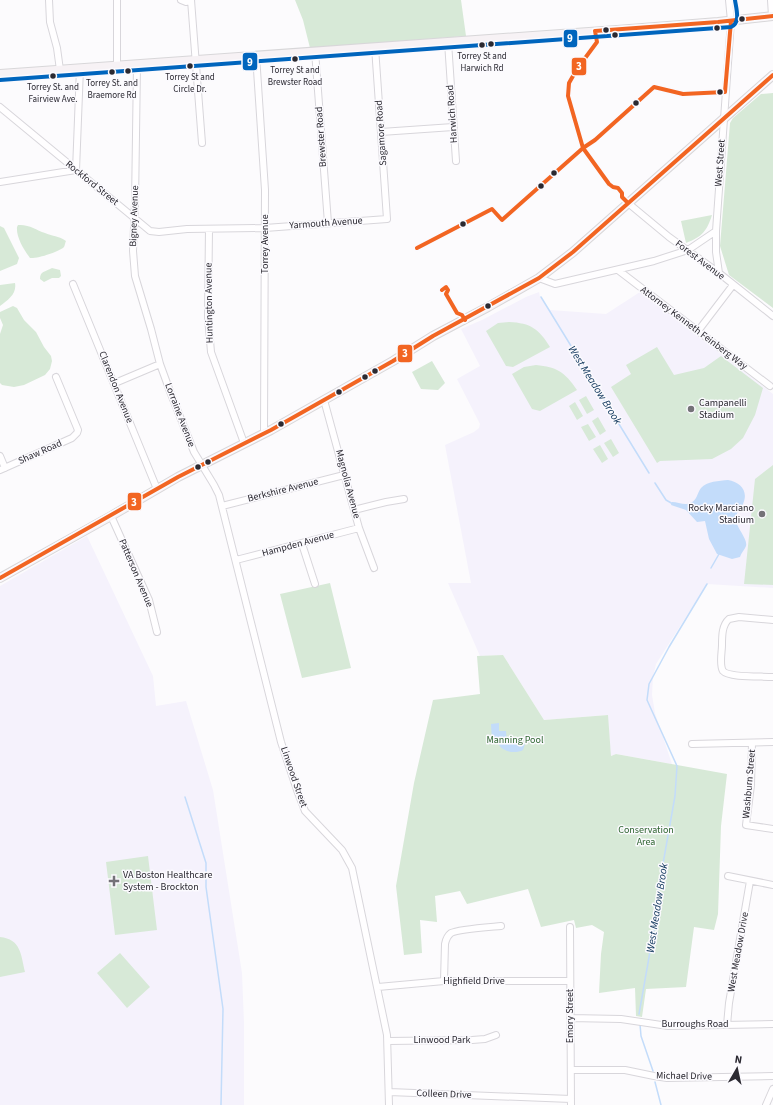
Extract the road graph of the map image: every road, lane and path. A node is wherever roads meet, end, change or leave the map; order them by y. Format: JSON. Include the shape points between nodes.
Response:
{"nodes":[{"id":1,"x":49,"y":0,"type":"edge"},
{"id":2,"x":117,"y":0,"type":"edge"},
{"id":3,"x":181,"y":0,"type":"edge"},
{"id":4,"x":191,"y":0,"type":"edge"},
{"id":5,"x":729,"y":0,"type":"edge"},
{"id":6,"x":771,"y":0,"type":"edge"},
{"id":7,"x":772,"y":16,"type":"edge"},
{"id":8,"x":731,"y":20,"type":"junction"},
{"id":9,"x":448,"y":42,"type":"junction"},
{"id":10,"x":375,"y":47,"type":"junction"},
{"id":11,"x":315,"y":51,"type":"junction"},
{"id":12,"x":256,"y":55,"type":"junction"},
{"id":13,"x":196,"y":60,"type":"junction"},
{"id":14,"x":137,"y":65,"type":"junction"},
{"id":15,"x":117,"y":66,"type":"junction"},
{"id":16,"x":80,"y":68,"type":"junction"},
{"id":17,"x":60,"y":70,"type":"junction"},
{"id":18,"x":0,"y":74,"type":"edge"},
{"id":19,"x":773,"y":75,"type":"edge"},
{"id":20,"x":0,"y":107,"type":"edge"},
{"id":21,"x":724,"y":118,"type":"junction"},
{"id":22,"x":453,"y":127,"type":"junction"},
{"id":23,"x":381,"y":132,"type":"junction"},
{"id":24,"x":202,"y":143,"type":"dead end"},
{"id":25,"x":456,"y":161,"type":"dead end"},
{"id":26,"x":76,"y":170,"type":"junction"},
{"id":27,"x":0,"y":182,"type":"edge"},
{"id":28,"x":628,"y":203,"type":"junction"},
{"id":29,"x":134,"y":218,"type":"junction"},
{"id":30,"x":387,"y":219,"type":"joint"},
{"id":31,"x":328,"y":223,"type":"junction"},
{"id":32,"x":265,"y":228,"type":"junction"},
{"id":33,"x":209,"y":229,"type":"junction"},
{"id":34,"x":716,"y":230,"type":"junction"},
{"id":35,"x":688,"y":250,"type":"junction"},
{"id":36,"x":618,"y":270,"type":"junction"},
{"id":37,"x":720,"y":273,"type":"junction"},
{"id":38,"x":539,"y":278,"type":"junction"},
{"id":39,"x":73,"y":284,"type":"dead end"},
{"id":40,"x":733,"y":285,"type":"junction"},
{"id":41,"x":773,"y":316,"type":"edge"},
{"id":42,"x":698,"y":331,"type":"junction"},
{"id":43,"x":160,"y":364,"type":"junction"},
{"id":44,"x":56,"y":378,"type":"dead end"},
{"id":45,"x":115,"y":383,"type":"junction"},
{"id":46,"x":770,"y":386,"type":"dead end"},
{"id":47,"x":324,"y":400,"type":"junction"},
{"id":48,"x":264,"y":434,"type":"junction"},
{"id":49,"x":244,"y":443,"type":"junction"},
{"id":50,"x":0,"y":456,"type":"edge"},
{"id":51,"x":203,"y":464,"type":"junction"},
{"id":52,"x":3,"y":469,"type":"edge"},
{"id":53,"x":344,"y":474,"type":"junction"},
{"id":54,"x":157,"y":489,"type":"junction"},
{"id":55,"x":404,"y":499,"type":"dead end"},
{"id":56,"x":222,"y":506,"type":"junction"},
{"id":57,"x":354,"y":510,"type":"junction"},
{"id":58,"x":111,"y":516,"type":"junction"},
{"id":59,"x":359,"y":528,"type":"junction"},
{"id":60,"x":302,"y":544,"type":"junction"},
{"id":61,"x":236,"y":560,"type":"junction"},
{"id":62,"x":374,"y":568,"type":"dead end"},
{"id":63,"x":0,"y":578,"type":"edge"},
{"id":64,"x":315,"y":584,"type":"dead end"},
{"id":65,"x":773,"y":620,"type":"edge"},
{"id":66,"x":157,"y":632,"type":"dead end"},
{"id":67,"x":773,"y":677,"type":"edge"},
{"id":68,"x":773,"y":742,"type":"edge"},
{"id":69,"x":752,"y":743,"type":"junction"},
{"id":70,"x":692,"y":744,"type":"dead end"},
{"id":71,"x":773,"y":829,"type":"edge"},
{"id":72,"x":728,"y":876,"type":"dead end"},
{"id":73,"x":750,"y":881,"type":"junction"},
{"id":74,"x":773,"y":886,"type":"edge"},
{"id":75,"x":501,"y":926,"type":"dead end"},
{"id":76,"x":570,"y":927,"type":"dead end"},
{"id":77,"x":444,"y":980,"type":"junction"},
{"id":78,"x":570,"y":981,"type":"junction"},
{"id":79,"x":378,"y":988,"type":"junction"},
{"id":80,"x":570,"y":1018,"type":"junction"},
{"id":81,"x":727,"y":1024,"type":"junction"},
{"id":82,"x":773,"y":1024,"type":"edge"},
{"id":83,"x":496,"y":1035,"type":"dead end"},
{"id":84,"x":388,"y":1041,"type":"junction"},
{"id":85,"x":571,"y":1070,"type":"junction"},
{"id":86,"x":773,"y":1076,"type":"edge"},
{"id":87,"x":773,"y":1089,"type":"edge"},
{"id":88,"x":389,"y":1092,"type":"junction"},
{"id":89,"x":571,"y":1102,"type":"edge"},
{"id":90,"x":389,"y":1105,"type":"edge"},
{"id":91,"x":766,"y":1105,"type":"edge"}],
"edges":[{"from":1,"to":17,"type":"street","via":[[50,22]]},
{"from":2,"to":15,"type":"street"},
{"from":3,"to":4,"type":"street"},
{"from":4,"to":13,"type":"street"},
{"from":5,"to":8,"type":"street","name":"West Street"},
{"from":6,"to":7,"type":"street"},
{"from":7,"to":8,"type":"main road"},
{"from":8,"to":9,"type":"main road"},
{"from":8,"to":21,"type":"street","name":"West Street"},
{"from":9,"to":10,"type":"main road"},
{"from":9,"to":22,"type":"street","name":"Harwich Road"},
{"from":10,"to":11,"type":"main road"},
{"from":10,"to":23,"type":"street","name":"Sagamore Road"},
{"from":11,"to":12,"type":"main road"},
{"from":11,"to":31,"type":"street","name":"Brewster Road"},
{"from":12,"to":13,"type":"main road"},
{"from":12,"to":32,"type":"street","name":"Torrey Avenue","via":[[264,168]]},
{"from":13,"to":14,"type":"main road"},
{"from":13,"to":24,"type":"street"},
{"from":14,"to":15,"type":"main road"},
{"from":14,"to":29,"type":"street","name":"Bigney Avenue"},
{"from":15,"to":16,"type":"main road"},
{"from":16,"to":17,"type":"main road"},
{"from":16,"to":26,"type":"street"},
{"from":17,"to":18,"type":"main road"},
{"from":19,"to":21,"type":"main road"},
{"from":20,"to":26,"type":"street","name":"Rockford Street"},
{"from":21,"to":28,"type":"main road"},
{"from":21,"to":34,"type":"street","name":"West Street"},
{"from":22,"to":23,"type":"street"},
{"from":22,"to":25,"type":"street","name":"Harwich Road"},
{"from":23,"to":30,"type":"street","name":"Sagamore Road"},
{"from":26,"to":27,"type":"street"},
{"from":26,"to":29,"type":"street","name":"Rockford Street"},
{"from":28,"to":35,"type":"street","name":"Forest Avenue"},
{"from":28,"to":38,"type":"main road","via":[[573,252]]},
{"from":29,"to":33,"type":"street","name":"Rockford Street","via":[[154,232]]},
{"from":29,"to":43,"type":"street","name":"Bigney Avenue","via":[[134,276],[152,329]]},
{"from":30,"to":31,"type":"street","name":"Yarmouth Avenue"},
{"from":31,"to":32,"type":"street","name":"Yarmouth Avenue"},
{"from":32,"to":33,"type":"street","name":"Rockford Street"},
{"from":32,"to":48,"type":"street","name":"Torrey Avenue"},
{"from":33,"to":49,"type":"street","name":"Huntington Avenue","via":[[210,349]]},
{"from":34,"to":35,"type":"street"},
{"from":34,"to":37,"type":"street","name":"West Street"},
{"from":35,"to":36,"type":"street"},
{"from":35,"to":37,"type":"street","name":"Forest Avenue"},
{"from":36,"to":38,"type":"street","via":[[555,284]]},
{"from":36,"to":42,"type":"street","name":"Attorney Kenneth Feinberg Way"},
{"from":37,"to":40,"type":"street","name":"Forest Avenue"},
{"from":38,"to":47,"type":"main road"},
{"from":39,"to":45,"type":"street","name":"Clarendon Avenue"},
{"from":40,"to":41,"type":"street","name":"Forest Avenue"},
{"from":40,"to":42,"type":"street"},
{"from":42,"to":46,"type":"street","name":"Attorney Kenneth Feinberg Way"},
{"from":43,"to":45,"type":"street"},
{"from":43,"to":51,"type":"street","name":"Lorraine Avenue","via":[[194,452]]},
{"from":44,"to":52,"type":"street","name":"Shaw Road","via":[[78,433]]},
{"from":45,"to":54,"type":"street","name":"Clarendon Avenue"},
{"from":47,"to":48,"type":"main road"},
{"from":47,"to":53,"type":"street","name":"Magnolia Avenue"},
{"from":48,"to":49,"type":"main road"},
{"from":49,"to":51,"type":"main road"},
{"from":50,"to":52,"type":"street"},
{"from":51,"to":54,"type":"main road"},
{"from":51,"to":56,"type":"street","name":"Linwood Street"},
{"from":53,"to":56,"type":"street","name":"Berkshire Avenue"},
{"from":53,"to":57,"type":"street","name":"Magnolia Avenue"},
{"from":54,"to":58,"type":"main road"},
{"from":55,"to":57,"type":"street"},
{"from":56,"to":61,"type":"street","name":"Linwood Street"},
{"from":57,"to":59,"type":"street","name":"Magnolia Avenue"},
{"from":58,"to":63,"type":"main road"},
{"from":58,"to":66,"type":"street","name":"Patterson Avenue","via":[[149,600]]},
{"from":59,"to":60,"type":"street","name":"Hampden Avenue"},
{"from":59,"to":62,"type":"street","name":"Magnolia Avenue"},
{"from":60,"to":61,"type":"street","name":"Hampden Avenue"},
{"from":60,"to":64,"type":"street"},
{"from":61,"to":79,"type":"street","name":"Linwood Street","via":[[288,765],[305,811],[342,850],[350,864]]},
{"from":65,"to":67,"type":"street","via":[[739,617],[728,620],[723,630],[721,658],[722,668],[728,673]]},
{"from":68,"to":69,"type":"street"},
{"from":69,"to":70,"type":"street"},
{"from":69,"to":71,"type":"street","name":"Washburn Street","via":[[751,785],[746,825]]},
{"from":72,"to":73,"type":"street"},
{"from":73,"to":74,"type":"street"},
{"from":73,"to":81,"type":"street","name":"West Meadow Drive"},
{"from":75,"to":77,"type":"street","via":[[460,931],[449,935],[445,944]]},
{"from":76,"to":78,"type":"street","name":"Emory Street"},
{"from":77,"to":78,"type":"street","name":"Highfield Drive"},
{"from":77,"to":79,"type":"street","name":"Highfield Drive"},
{"from":78,"to":80,"type":"street","name":"Emory Street"},
{"from":79,"to":84,"type":"street","name":"Linwood Street"},
{"from":80,"to":81,"type":"street","name":"Burroughs Road","via":[[621,1019],[668,1026]]},
{"from":80,"to":85,"type":"street","name":"Emory Street"},
{"from":81,"to":82,"type":"street","name":"Burroughs Road"},
{"from":83,"to":84,"type":"street","name":"Linwood Park","via":[[472,1040]]},
{"from":84,"to":88,"type":"street","name":"Linwood Street"},
{"from":85,"to":86,"type":"street","name":"Michael Drive","via":[[624,1070],[660,1077]]},
{"from":85,"to":89,"type":"street","name":"Emory Street"},
{"from":87,"to":91,"type":"street"},
{"from":88,"to":89,"type":"street","name":"Colleen Drive"},
{"from":88,"to":90,"type":"street","name":"Linwood Street"}]}
